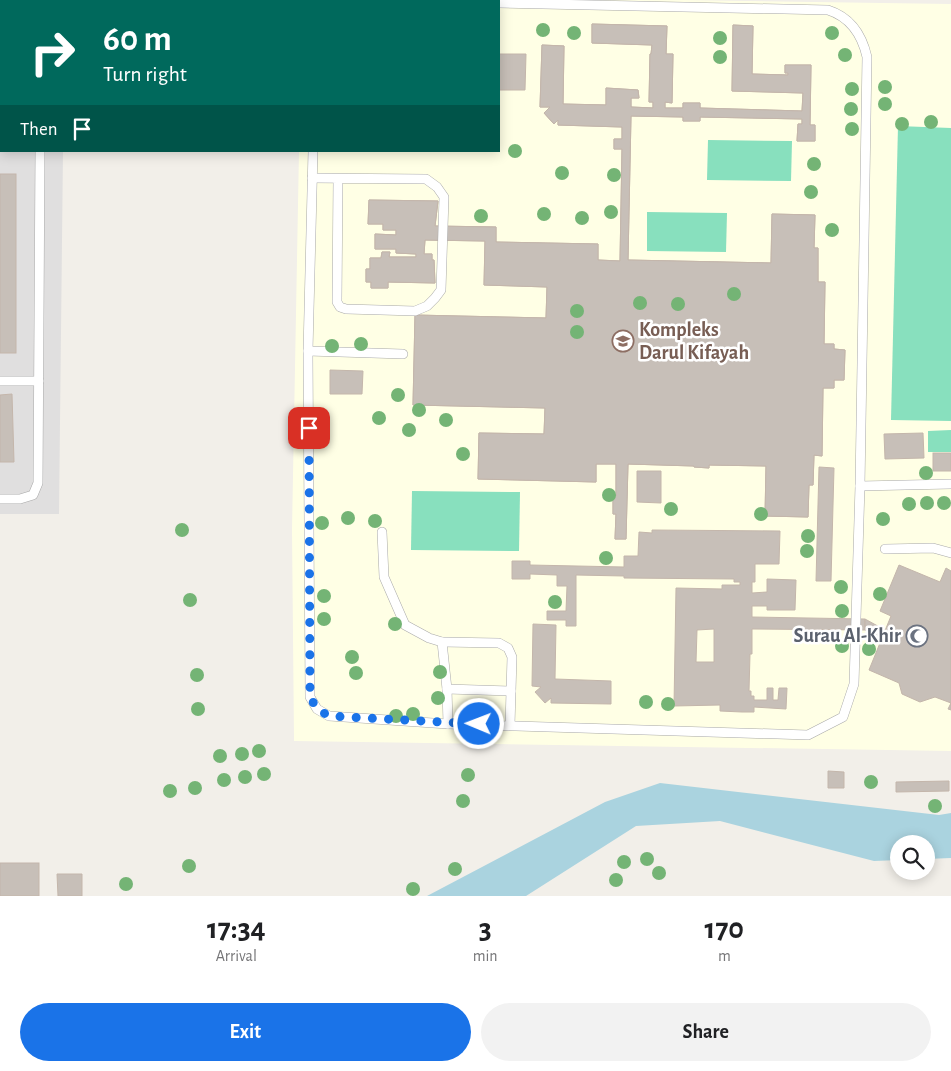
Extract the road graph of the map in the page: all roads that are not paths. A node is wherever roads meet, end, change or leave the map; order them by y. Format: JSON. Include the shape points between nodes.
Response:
{"nodes":[{"id":1,"x":500,"y":3,"type":"edge"},
{"id":2,"x":40,"y":152,"type":"edge"},
{"id":3,"x":313,"y":152,"type":"edge"},
{"id":4,"x":312,"y":178,"type":"junction"},
{"id":5,"x":338,"y":179,"type":"junction"},
{"id":6,"x":308,"y":352,"type":"junction"},
{"id":7,"x":403,"y":354,"type":"dead end"},
{"id":8,"x":0,"y":381,"type":"edge"},
{"id":9,"x":39,"y":381,"type":"junction"},
{"id":10,"x":951,"y":484,"type":"edge"},
{"id":11,"x":860,"y":486,"type":"junction"},
{"id":12,"x":0,"y":499,"type":"edge"},
{"id":13,"x":382,"y":532,"type":"dead end"},
{"id":14,"x":885,"y":550,"type":"dead end"},
{"id":15,"x":951,"y":553,"type":"edge"},
{"id":16,"x":442,"y":642,"type":"junction"},
{"id":17,"x":447,"y":689,"type":"junction"},
{"id":18,"x":511,"y":690,"type":"junction"},
{"id":19,"x":448,"y":724,"type":"junction"},
{"id":20,"x":510,"y":725,"type":"junction"}],
"edges":[{"from":1,"to":11,"type":"lane","via":[[828,10],[837,13],[854,28],[864,42],[868,56]]},
{"from":2,"to":9,"type":"lane"},
{"from":3,"to":4,"type":"lane"},
{"from":4,"to":5,"type":"lane"},
{"from":4,"to":6,"type":"lane"},
{"from":5,"to":5,"type":"lane","via":[[426,179],[437,186],[444,197],[445,214],[441,290],[427,306],[415,311],[346,310],[340,307],[337,302]]},
{"from":6,"to":7,"type":"lane"},
{"from":6,"to":19,"type":"lane","via":[[310,697],[317,709],[329,716]]},
{"from":8,"to":9,"type":"lane"},
{"from":9,"to":12,"type":"lane","via":[[38,483],[33,495]]},
{"from":10,"to":11,"type":"lane"},
{"from":11,"to":20,"type":"lane","via":[[854,684],[843,717],[808,735]]},
{"from":13,"to":16,"type":"lane","via":[[384,578],[405,625]]},
{"from":14,"to":15,"type":"lane","via":[[934,548]]},
{"from":16,"to":17,"type":"lane"},
{"from":16,"to":18,"type":"lane","via":[[499,643],[508,648],[512,657]]},
{"from":17,"to":18,"type":"lane"},
{"from":17,"to":19,"type":"lane"},
{"from":18,"to":20,"type":"lane"},
{"from":19,"to":20,"type":"lane"}]}
